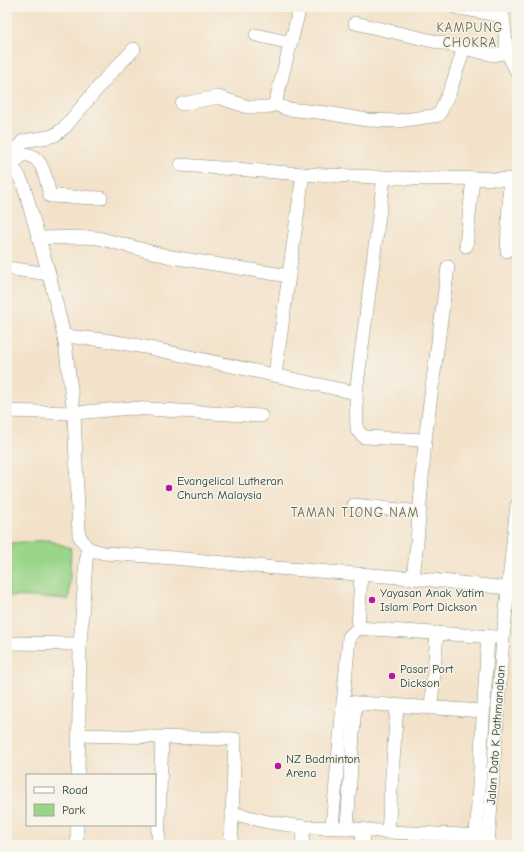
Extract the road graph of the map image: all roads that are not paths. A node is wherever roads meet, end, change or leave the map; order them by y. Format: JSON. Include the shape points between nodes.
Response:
{"nodes":[{"id":1,"x":300,"y":7,"type":"edge"},
{"id":2,"x":455,"y":7,"type":"edge"},
{"id":3,"x":355,"y":23,"type":"dead end"},
{"id":4,"x":256,"y":35,"type":"dead end"},
{"id":5,"x":291,"y":43,"type":"junction"},
{"id":6,"x":464,"y":48,"type":"junction"},
{"id":7,"x":134,"y":49,"type":"dead end"},
{"id":8,"x":507,"y":52,"type":"junction"},
{"id":9,"x":517,"y":72,"type":"edge"},
{"id":10,"x":182,"y":104,"type":"dead end"},
{"id":11,"x":275,"y":104,"type":"junction"},
{"id":12,"x":9,"y":163,"type":"edge"},
{"id":13,"x":181,"y":165,"type":"dead end"},
{"id":14,"x":303,"y":174,"type":"junction"},
{"id":15,"x":384,"y":177,"type":"junction"},
{"id":16,"x":473,"y":178,"type":"junction"},
{"id":17,"x":513,"y":180,"type":"edge"},
{"id":18,"x":101,"y":198,"type":"dead end"},
{"id":19,"x":38,"y":238,"type":"junction"},
{"id":20,"x":466,"y":246,"type":"dead end"},
{"id":21,"x":507,"y":251,"type":"dead end"},
{"id":22,"x":448,"y":267,"type":"dead end"},
{"id":23,"x":7,"y":268,"type":"edge"},
{"id":24,"x":49,"y":274,"type":"junction"},
{"id":25,"x":289,"y":276,"type":"junction"},
{"id":26,"x":64,"y":336,"type":"junction"},
{"id":27,"x":275,"y":375,"type":"junction"},
{"id":28,"x":356,"y":393,"type":"junction"},
{"id":29,"x":7,"y":411,"type":"edge"},
{"id":30,"x":74,"y":413,"type":"junction"},
{"id":31,"x":261,"y":416,"type":"dead end"},
{"id":32,"x":425,"y":440,"type":"junction"},
{"id":33,"x":354,"y":505,"type":"dead end"},
{"id":34,"x":517,"y":505,"type":"edge"},
{"id":35,"x":419,"y":512,"type":"junction"},
{"id":36,"x":90,"y":549,"type":"junction"},
{"id":37,"x":362,"y":575,"type":"junction"},
{"id":38,"x":412,"y":578,"type":"junction"},
{"id":39,"x":508,"y":588,"type":"junction"},
{"id":40,"x":358,"y":628,"type":"junction"},
{"id":41,"x":436,"y":633,"type":"junction"},
{"id":42,"x":488,"y":636,"type":"junction"},
{"id":43,"x":503,"y":638,"type":"junction"},
{"id":44,"x":7,"y":643,"type":"edge"},
{"id":45,"x":80,"y":644,"type":"junction"},
{"id":46,"x":349,"y":703,"type":"junction"},
{"id":47,"x":397,"y":706,"type":"junction"},
{"id":48,"x":431,"y":708,"type":"junction"},
{"id":49,"x":483,"y":711,"type":"junction"},
{"id":50,"x":79,"y":735,"type":"junction"},
{"id":51,"x":162,"y":738,"type":"junction"},
{"id":52,"x":78,"y":774,"type":"edge"},
{"id":53,"x":232,"y":813,"type":"junction"},
{"id":54,"x":77,"y":826,"type":"edge"},
{"id":55,"x":304,"y":827,"type":"junction"},
{"id":56,"x":332,"y":827,"type":"junction"},
{"id":57,"x":347,"y":828,"type":"junction"},
{"id":58,"x":363,"y":830,"type":"junction"},
{"id":59,"x":388,"y":832,"type":"junction"},
{"id":60,"x":484,"y":839,"type":"edge"},
{"id":61,"x":77,"y":845,"type":"edge"},
{"id":62,"x":158,"y":845,"type":"edge"},
{"id":63,"x":231,"y":845,"type":"edge"},
{"id":64,"x":302,"y":845,"type":"edge"},
{"id":65,"x":362,"y":845,"type":"edge"}],
"edges":[{"from":1,"to":5,"type":"street"},
{"from":2,"to":8,"type":"street","via":[[503,16]]},
{"from":3,"to":6,"type":"street"},
{"from":4,"to":5,"type":"street"},
{"from":5,"to":11,"type":"street"},
{"from":6,"to":8,"type":"street","via":[[494,55]]},
{"from":6,"to":11,"type":"street","via":[[439,115],[398,121],[367,120],[286,109]]},
{"from":7,"to":12,"type":"street","via":[[65,127],[55,135],[19,143]]},
{"from":8,"to":9,"type":"street"},
{"from":10,"to":11,"type":"street","via":[[218,97],[248,107],[269,107]]},
{"from":12,"to":18,"type":"street","via":[[22,154],[28,154],[42,165],[50,196]]},
{"from":12,"to":19,"type":"street","via":[[19,175],[24,187]]},
{"from":13,"to":14,"type":"street"},
{"from":14,"to":15,"type":"street"},
{"from":14,"to":25,"type":"street"},
{"from":15,"to":16,"type":"street"},
{"from":15,"to":28,"type":"street"},
{"from":16,"to":17,"type":"street"},
{"from":16,"to":20,"type":"street"},
{"from":17,"to":21,"type":"street"},
{"from":19,"to":24,"type":"street"},
{"from":19,"to":25,"type":"street","via":[[98,238],[171,257]]},
{"from":22,"to":32,"type":"street"},
{"from":23,"to":24,"type":"street"},
{"from":24,"to":26,"type":"street"},
{"from":25,"to":27,"type":"street"},
{"from":26,"to":27,"type":"street","via":[[145,347]]},
{"from":26,"to":30,"type":"street"},
{"from":27,"to":28,"type":"street"},
{"from":28,"to":32,"type":"street","via":[[357,430],[364,437]]},
{"from":29,"to":30,"type":"street"},
{"from":30,"to":31,"type":"street","via":[[131,408]]},
{"from":30,"to":36,"type":"street","via":[[80,535]]},
{"from":32,"to":35,"type":"street"},
{"from":33,"to":35,"type":"street"},
{"from":34,"to":39,"type":"street","name":"Jalan Dato K Pathmanaban"},
{"from":35,"to":38,"type":"street"},
{"from":36,"to":37,"type":"street","via":[[104,553]]},
{"from":36,"to":45,"type":"street","via":[[86,561]]},
{"from":37,"to":38,"type":"street"},
{"from":37,"to":40,"type":"street"},
{"from":38,"to":39,"type":"street"},
{"from":39,"to":43,"type":"street","name":"Jalan Dato K Pathmanaban"},
{"from":40,"to":41,"type":"street"},
{"from":40,"to":46,"type":"street","via":[[349,637]]},
{"from":41,"to":42,"type":"street"},
{"from":41,"to":48,"type":"street"},
{"from":42,"to":43,"type":"street"},
{"from":42,"to":49,"type":"street"},
{"from":43,"to":60,"type":"street","name":"Jalan Dato K Pathmanaban"},
{"from":44,"to":45,"type":"street"},
{"from":45,"to":50,"type":"street"},
{"from":46,"to":47,"type":"street"},
{"from":46,"to":56,"type":"street"},
{"from":46,"to":57,"type":"street"},
{"from":47,"to":48,"type":"street"},
{"from":47,"to":59,"type":"street"},
{"from":48,"to":49,"type":"street"},
{"from":49,"to":60,"type":"street"},
{"from":50,"to":51,"type":"street"},
{"from":50,"to":52,"type":"street"},
{"from":51,"to":53,"type":"street","via":[[234,739]]},
{"from":51,"to":62,"type":"street"},
{"from":53,"to":55,"type":"street"},
{"from":53,"to":63,"type":"street"},
{"from":54,"to":61,"type":"street"},
{"from":55,"to":56,"type":"street"},
{"from":55,"to":64,"type":"street"},
{"from":56,"to":57,"type":"street"},
{"from":57,"to":58,"type":"street"},
{"from":58,"to":59,"type":"street"},
{"from":58,"to":65,"type":"street"},
{"from":59,"to":60,"type":"street"}]}
